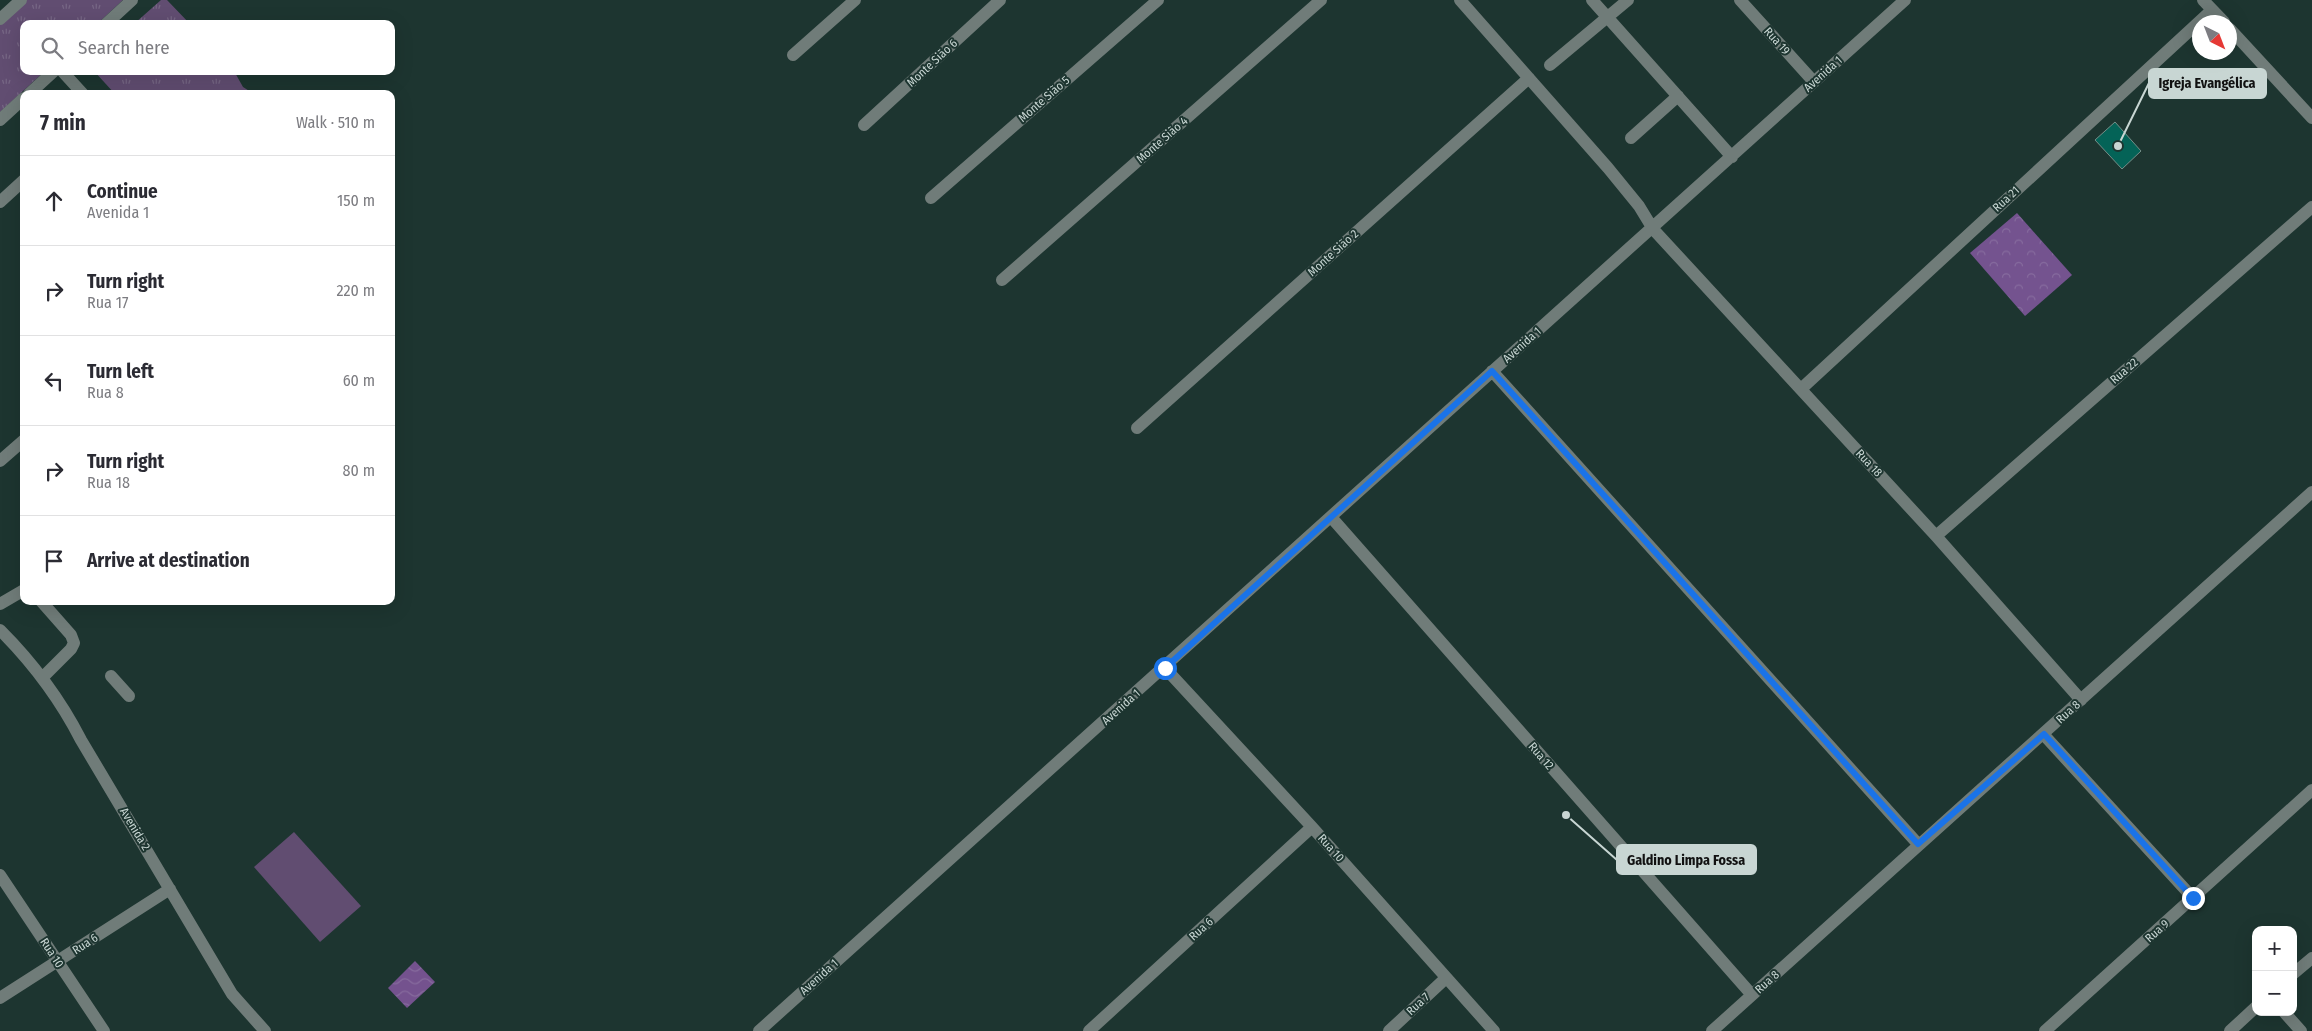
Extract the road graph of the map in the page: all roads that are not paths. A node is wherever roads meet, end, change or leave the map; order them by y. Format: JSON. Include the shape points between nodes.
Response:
{"nodes":[{"id":1,"x":21,"y":0,"type":"edge"},
{"id":2,"x":132,"y":0,"type":"edge"},
{"id":3,"x":855,"y":0,"type":"edge"},
{"id":4,"x":1000,"y":0,"type":"edge"},
{"id":5,"x":1158,"y":0,"type":"edge"},
{"id":6,"x":1321,"y":0,"type":"edge"},
{"id":7,"x":1460,"y":0,"type":"edge"},
{"id":8,"x":1592,"y":0,"type":"edge"},
{"id":9,"x":1628,"y":0,"type":"edge"},
{"id":10,"x":1740,"y":0,"type":"edge"},
{"id":11,"x":1905,"y":0,"type":"edge"},
{"id":12,"x":2203,"y":0,"type":"edge"},
{"id":13,"x":2212,"y":10,"type":"junction"},
{"id":14,"x":2217,"y":15,"type":"edge"},
{"id":15,"x":1608,"y":18,"type":"junction"},
{"id":16,"x":0,"y":19,"type":"edge"},
{"id":17,"x":110,"y":20,"type":"edge"},
{"id":18,"x":2237,"y":37,"type":"edge"},
{"id":19,"x":793,"y":55,"type":"dead end"},
{"id":20,"x":1550,"y":65,"type":"dead end"},
{"id":21,"x":50,"y":75,"type":"edge"},
{"id":22,"x":66,"y":75,"type":"edge"},
{"id":23,"x":1529,"y":78,"type":"junction"},
{"id":24,"x":1814,"y":82,"type":"junction"},
{"id":25,"x":33,"y":90,"type":"edge"},
{"id":26,"x":80,"y":90,"type":"edge"},
{"id":27,"x":1678,"y":96,"type":"junction"},
{"id":28,"x":20,"y":102,"type":"edge"},
{"id":29,"x":2312,"y":118,"type":"edge"},
{"id":30,"x":0,"y":120,"type":"edge"},
{"id":31,"x":864,"y":125,"type":"dead end"},
{"id":32,"x":1631,"y":138,"type":"dead end"},
{"id":33,"x":1732,"y":157,"type":"junction"},
{"id":34,"x":20,"y":184,"type":"edge"},
{"id":35,"x":931,"y":198,"type":"dead end"},
{"id":36,"x":0,"y":202,"type":"edge"},
{"id":37,"x":2312,"y":207,"type":"edge"},
{"id":38,"x":1653,"y":229,"type":"junction"},
{"id":39,"x":1002,"y":280,"type":"dead end"},
{"id":40,"x":1492,"y":371,"type":"junction"},
{"id":41,"x":1801,"y":389,"type":"junction"},
{"id":42,"x":1137,"y":428,"type":"dead end"},
{"id":43,"x":20,"y":444,"type":"edge"},
{"id":44,"x":0,"y":461,"type":"edge"},
{"id":45,"x":2312,"y":492,"type":"edge"},
{"id":46,"x":1331,"y":517,"type":"junction"},
{"id":47,"x":1936,"y":536,"type":"junction"},
{"id":48,"x":20,"y":592,"type":"edge"},
{"id":49,"x":0,"y":604,"type":"edge"},
{"id":50,"x":45,"y":605,"type":"edge"},
{"id":51,"x":0,"y":630,"type":"edge"},
{"id":52,"x":1165,"y":668,"type":"junction"},
{"id":53,"x":111,"y":676,"type":"dead end"},
{"id":54,"x":42,"y":677,"type":"junction"},
{"id":55,"x":129,"y":696,"type":"dead end"},
{"id":56,"x":2081,"y":700,"type":"junction"},
{"id":57,"x":2044,"y":734,"type":"junction"},
{"id":58,"x":2312,"y":790,"type":"edge"},
{"id":59,"x":1312,"y":827,"type":"junction"},
{"id":60,"x":1918,"y":844,"type":"junction"},
{"id":61,"x":0,"y":874,"type":"edge"},
{"id":62,"x":170,"y":888,"type":"junction"},
{"id":63,"x":2193,"y":898,"type":"junction"},
{"id":64,"x":2312,"y":958,"type":"edge"},
{"id":65,"x":58,"y":962,"type":"junction"},
{"id":66,"x":2297,"y":971,"type":"edge"},
{"id":67,"x":1446,"y":978,"type":"junction"},
{"id":68,"x":1752,"y":996,"type":"junction"},
{"id":69,"x":0,"y":998,"type":"edge"},
{"id":70,"x":2252,"y":1012,"type":"edge"},
{"id":71,"x":2288,"y":1016,"type":"edge"},
{"id":72,"x":104,"y":1031,"type":"edge"},
{"id":73,"x":265,"y":1031,"type":"edge"},
{"id":74,"x":759,"y":1031,"type":"edge"},
{"id":75,"x":1089,"y":1031,"type":"edge"},
{"id":76,"x":1389,"y":1031,"type":"edge"},
{"id":77,"x":1494,"y":1031,"type":"edge"},
{"id":78,"x":1712,"y":1031,"type":"edge"},
{"id":79,"x":2045,"y":1031,"type":"edge"},
{"id":80,"x":2230,"y":1031,"type":"edge"},
{"id":81,"x":2301,"y":1031,"type":"edge"}],
"edges":[{"from":1,"to":16,"type":"street"},
{"from":2,"to":17,"type":"street"},
{"from":3,"to":19,"type":"street"},
{"from":4,"to":31,"type":"street","name":"Monte Sião 6"},
{"from":5,"to":35,"type":"street","name":"Monte Sião 5"},
{"from":6,"to":39,"type":"street","name":"Monte Sião 4"},
{"from":7,"to":23,"type":"street","name":"Rua 18"},
{"from":8,"to":15,"type":"street"},
{"from":9,"to":15,"type":"street"},
{"from":10,"to":24,"type":"street","name":"Rua 19"},
{"from":11,"to":24,"type":"street","name":"Avenida 1"},
{"from":12,"to":13,"type":"street"},
{"from":13,"to":14,"type":"street"},
{"from":13,"to":41,"type":"street","name":"Rua 21"},
{"from":15,"to":20,"type":"street"},
{"from":15,"to":27,"type":"street"},
{"from":18,"to":29,"type":"street"},
{"from":21,"to":25,"type":"street"},
{"from":22,"to":26,"type":"street"},
{"from":23,"to":38,"type":"street","name":"Rua 18","via":[[1627,190]]},
{"from":23,"to":42,"type":"street","name":"Monte Sião 2"},
{"from":24,"to":33,"type":"street","name":"Avenida 1"},
{"from":27,"to":32,"type":"street"},
{"from":27,"to":33,"type":"street"},
{"from":28,"to":30,"type":"street"},
{"from":33,"to":38,"type":"street","name":"Avenida 1"},
{"from":34,"to":36,"type":"street"},
{"from":37,"to":47,"type":"street","name":"Rua 22"},
{"from":38,"to":40,"type":"street","name":"Avenida 1"},
{"from":38,"to":41,"type":"street","name":"Rua 18"},
{"from":40,"to":46,"type":"street","name":"Avenida 1"},
{"from":40,"to":60,"type":"street"},
{"from":41,"to":47,"type":"street","name":"Rua 18"},
{"from":43,"to":44,"type":"street"},
{"from":45,"to":56,"type":"street","name":"Rua 8"},
{"from":46,"to":52,"type":"street","name":"Avenida 1"},
{"from":46,"to":68,"type":"street","name":"Rua 12"},
{"from":47,"to":56,"type":"street","name":"Rua 18"},
{"from":48,"to":49,"type":"street"},
{"from":50,"to":54,"type":"street","via":[[74,642],[71,649]]},
{"from":51,"to":54,"type":"street","name":"Avenida 2"},
{"from":52,"to":59,"type":"street","name":"Rua 10"},
{"from":52,"to":74,"type":"street","name":"Avenida 1"},
{"from":53,"to":55,"type":"street"},
{"from":54,"to":62,"type":"street","name":"Avenida 2","via":[[68,714]]},
{"from":56,"to":57,"type":"street","name":"Rua 8"},
{"from":57,"to":60,"type":"street","name":"Rua 8"},
{"from":57,"to":63,"type":"street"},
{"from":58,"to":63,"type":"street","name":"Rua 9"},
{"from":59,"to":67,"type":"street","name":"Rua 10"},
{"from":59,"to":75,"type":"street","name":"Rua 6"},
{"from":60,"to":68,"type":"street","name":"Rua 8"},
{"from":61,"to":65,"type":"street","name":"Rua 10"},
{"from":62,"to":65,"type":"street","name":"Rua 6"},
{"from":62,"to":73,"type":"street","name":"Avenida 2","via":[[232,994]]},
{"from":63,"to":79,"type":"street","name":"Rua 9"},
{"from":64,"to":66,"type":"street"},
{"from":65,"to":69,"type":"street","name":"Rua 6"},
{"from":65,"to":72,"type":"street","name":"Rua 10"},
{"from":67,"to":76,"type":"street","name":"Rua 7"},
{"from":67,"to":77,"type":"street","name":"Rua 10"},
{"from":68,"to":78,"type":"street","name":"Rua 8"},
{"from":70,"to":80,"type":"street"},
{"from":71,"to":81,"type":"street"}]}
